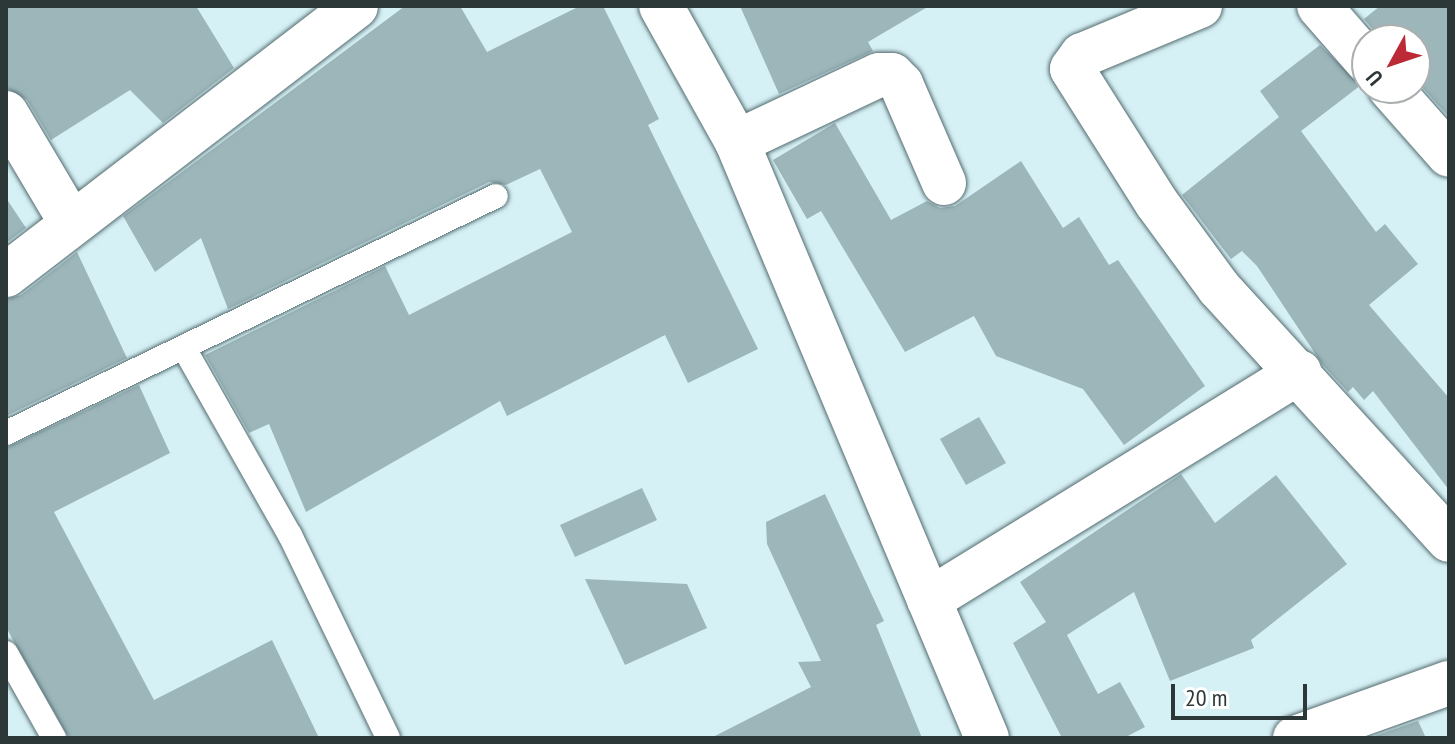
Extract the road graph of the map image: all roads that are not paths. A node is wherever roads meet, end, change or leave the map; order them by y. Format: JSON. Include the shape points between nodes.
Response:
{"nodes":[{"id":1,"x":356,"y":6,"type":"edge"},
{"id":2,"x":661,"y":6,"type":"edge"},
{"id":3,"x":1200,"y":6,"type":"edge"},
{"id":4,"x":1319,"y":6,"type":"edge"},
{"id":5,"x":1351,"y":43,"type":"edge"},
{"id":6,"x":1404,"y":104,"type":"edge"},
{"id":7,"x":6,"y":113,"type":"edge"},
{"id":8,"x":737,"y":142,"type":"junction"},
{"id":9,"x":1449,"y":155,"type":"edge"},
{"id":10,"x":944,"y":183,"type":"dead end"},
{"id":11,"x":496,"y":196,"type":"dead end"},
{"id":12,"x":72,"y":224,"type":"junction"},
{"id":13,"x":6,"y":275,"type":"edge"},
{"id":14,"x":184,"y":348,"type":"junction"},
{"id":15,"x":1299,"y":372,"type":"junction"},
{"id":16,"x":6,"y":433,"type":"edge"},
{"id":17,"x":1449,"y":540,"type":"edge"},
{"id":18,"x":929,"y":600,"type":"junction"},
{"id":19,"x":6,"y":653,"type":"edge"},
{"id":20,"x":1449,"y":683,"type":"edge"},
{"id":21,"x":1314,"y":734,"type":"edge"},
{"id":22,"x":54,"y":738,"type":"edge"},
{"id":23,"x":388,"y":738,"type":"edge"},
{"id":24,"x":987,"y":738,"type":"edge"}],
"edges":[{"from":1,"to":12,"type":"street"},
{"from":2,"to":8,"type":"street"},
{"from":3,"to":15,"type":"street","via":[[1082,55],[1071,65],[1187,246]]},
{"from":4,"to":5,"type":"street"},
{"from":6,"to":9,"type":"street"},
{"from":7,"to":12,"type":"street"},
{"from":8,"to":10,"type":"street","via":[[879,75],[892,75],[901,84]]},
{"from":8,"to":18,"type":"street"},
{"from":11,"to":14,"type":"lane"},
{"from":12,"to":13,"type":"street"},
{"from":14,"to":16,"type":"lane"},
{"from":14,"to":23,"type":"lane","via":[[290,535]]},
{"from":15,"to":17,"type":"street"},
{"from":15,"to":18,"type":"street"},
{"from":18,"to":24,"type":"street"},
{"from":19,"to":22,"type":"lane"},
{"from":20,"to":21,"type":"street"}]}
